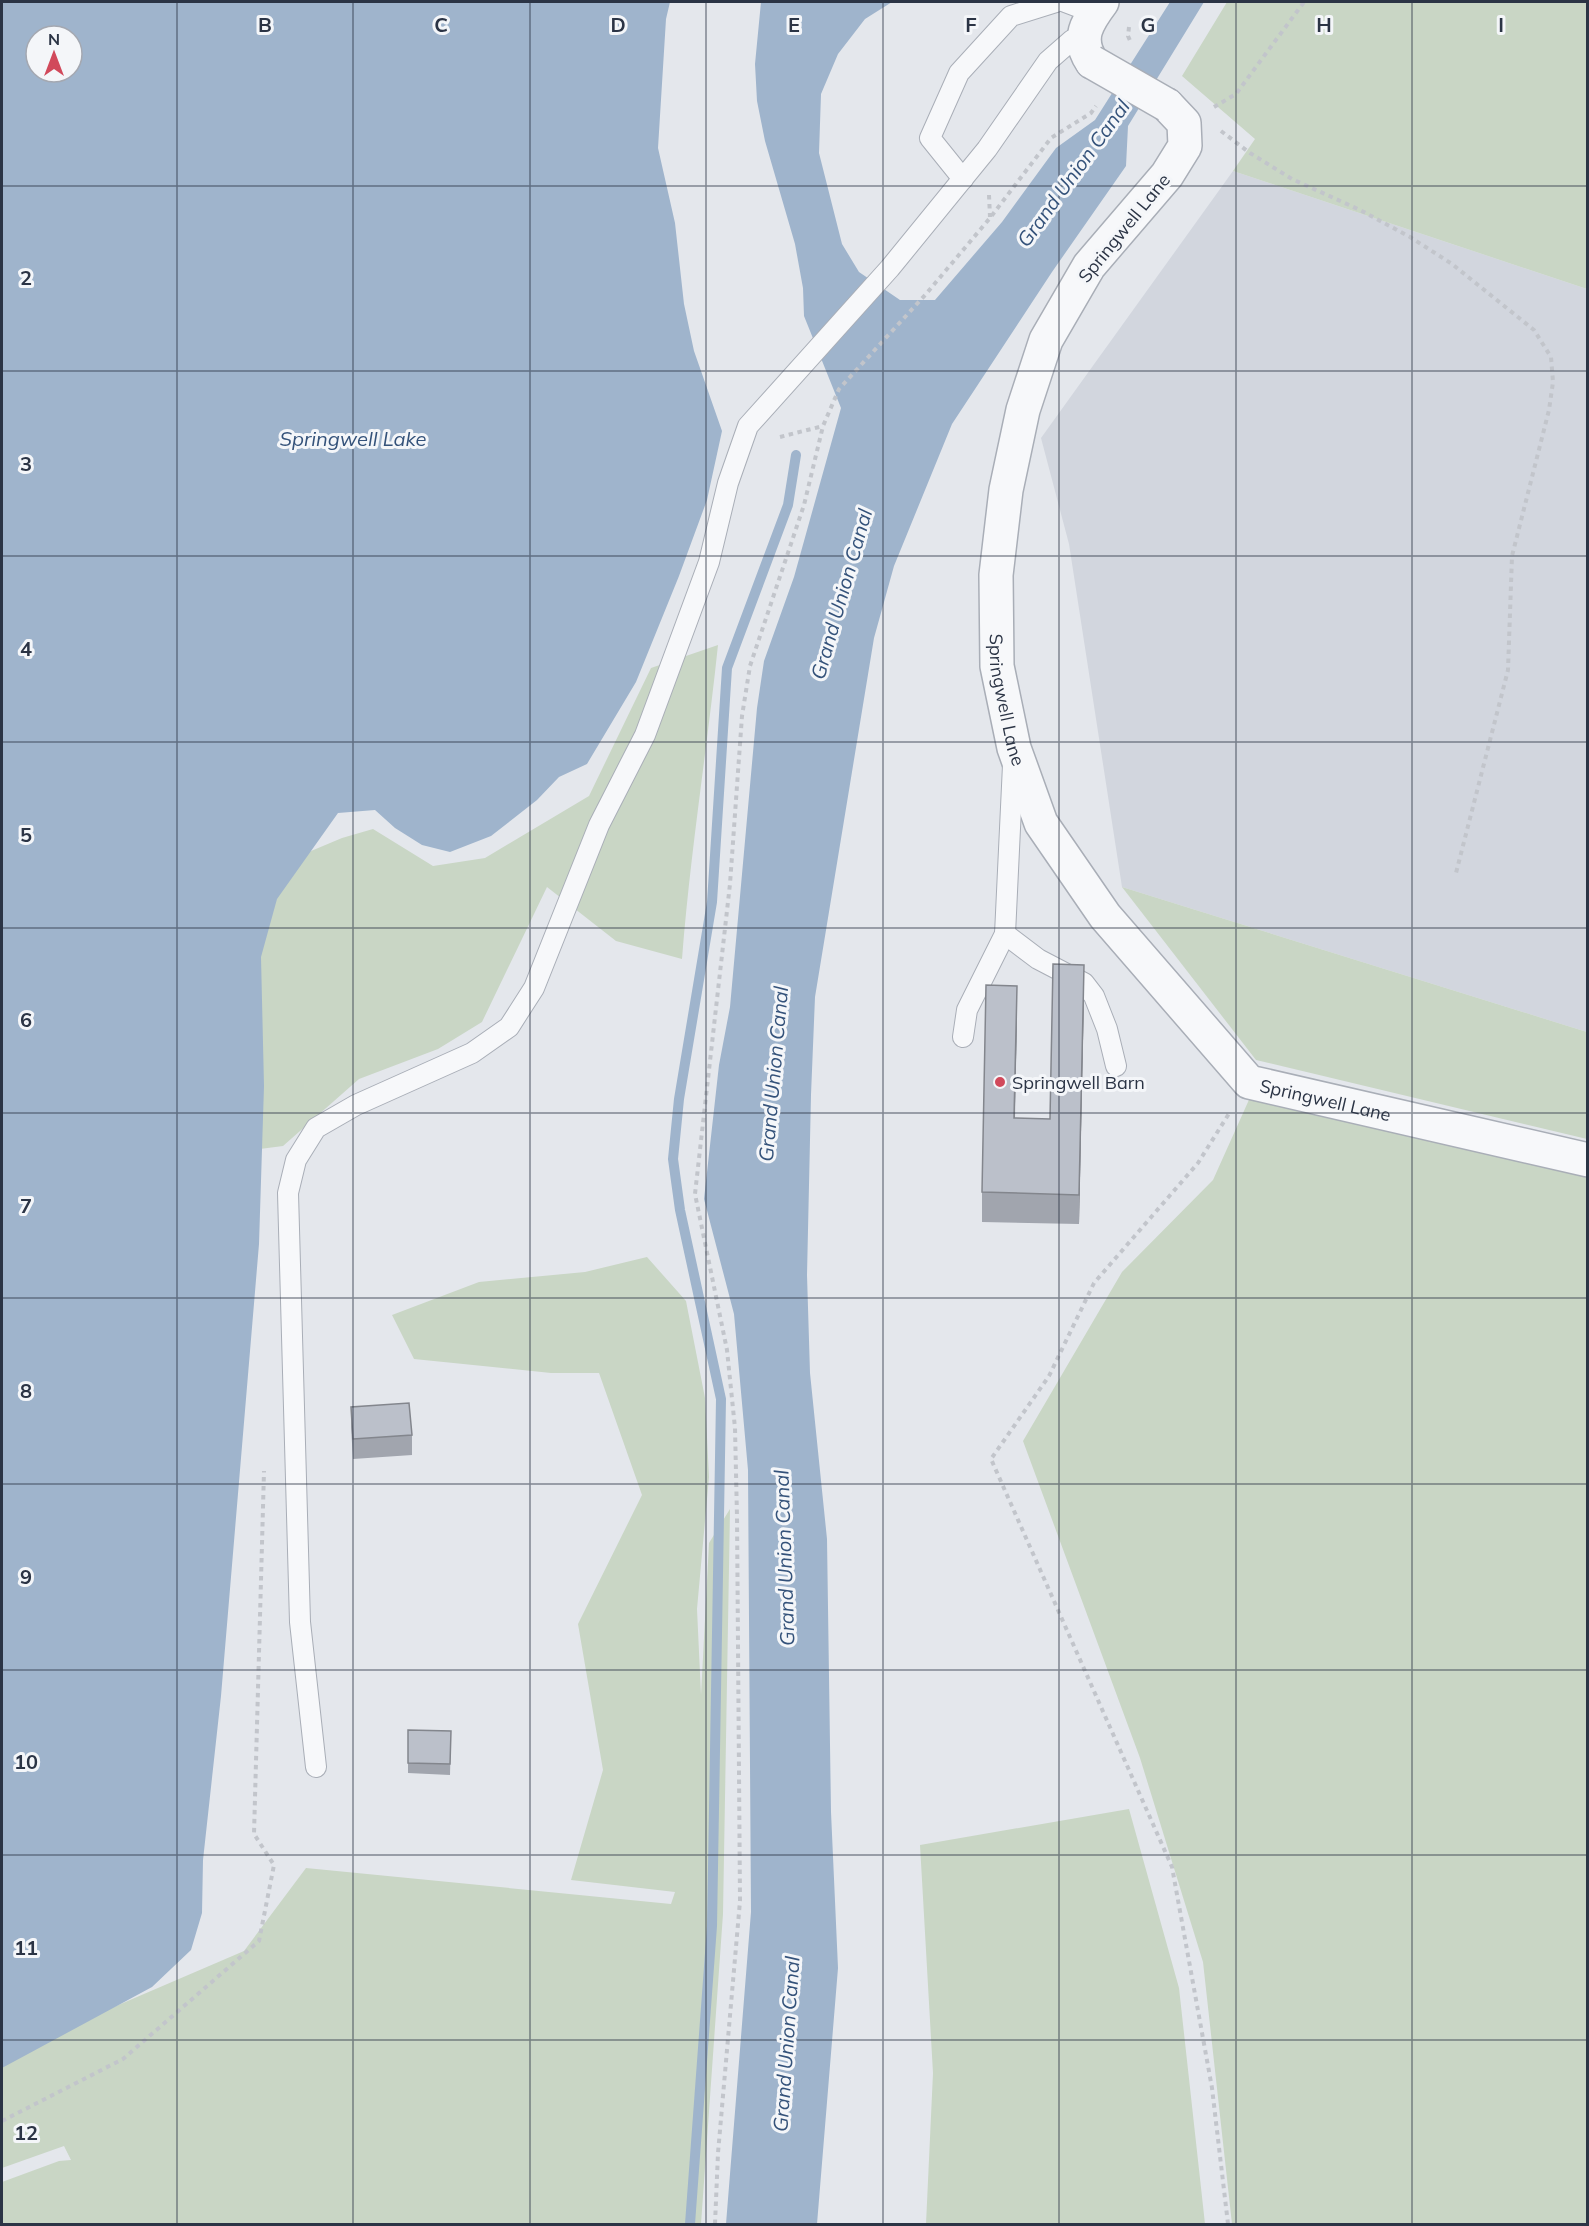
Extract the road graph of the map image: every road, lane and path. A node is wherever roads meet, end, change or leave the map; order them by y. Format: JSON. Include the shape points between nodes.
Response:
{"nodes":[{"id":1,"x":1056,"y":2,"type":"edge"},
{"id":2,"x":1304,"y":2,"type":"edge"},
{"id":3,"x":1087,"y":23,"type":"edge"},
{"id":4,"x":1129,"y":25,"type":"dead end"},
{"id":5,"x":1130,"y":52,"type":"dead end"},
{"id":6,"x":1097,"y":105,"type":"dead end"},
{"id":7,"x":1184,"y":115,"type":"junction"},
{"id":8,"x":963,"y":179,"type":"junction"},
{"id":9,"x":1014,"y":747,"type":"junction"},
{"id":10,"x":1456,"y":873,"type":"dead end"},
{"id":11,"x":1005,"y":934,"type":"junction"},
{"id":12,"x":963,"y":1037,"type":"dead end"},
{"id":13,"x":1116,"y":1066,"type":"dead end"},
{"id":14,"x":1249,"y":1082,"type":"junction"},
{"id":15,"x":1587,"y":1160,"type":"edge"},
{"id":16,"x":264,"y":1471,"type":"dead end"},
{"id":17,"x":316,"y":1767,"type":"dead end"},
{"id":18,"x":2,"y":2121,"type":"edge"},
{"id":19,"x":715,"y":2224,"type":"edge"},
{"id":20,"x":1228,"y":2224,"type":"edge"}],
"edges":[{"from":1,"to":8,"type":"lane","via":[[1011,16],[959,73],[930,138]]},
{"from":2,"to":7,"type":"path","via":[[1236,94]]},
{"from":3,"to":7,"type":"street","bridge":true},
{"from":3,"to":8,"type":"lane","via":[[1048,61]]},
{"from":4,"to":5,"type":"path"},
{"from":6,"to":19,"type":"path","via":[[1091,113],[1051,138],[926,294],[838,389],[823,426],[804,505],[750,666],[695,1194],[727,1350],[735,1428],[737,1517],[740,1901]]},
{"from":7,"to":9,"type":"street","name":"Springwell Lane","via":[[1185,146],[1179,159],[1089,266],[1046,339],[1023,410],[1006,490],[996,575],[997,666]]},
{"from":7,"to":10,"type":"path","via":[[1292,179],[1360,210],[1452,264],[1534,330],[1551,357],[1549,410],[1512,556],[1508,670]]},
{"from":8,"to":17,"type":"lane","via":[[890,268],[748,426],[728,483],[709,562],[645,735],[599,825],[534,988],[509,1027],[472,1053],[356,1105],[316,1128],[296,1160],[288,1193],[300,1622]]},
{"from":9,"to":11,"type":"lane"},
{"from":9,"to":14,"type":"street","name":"Springwell Lane","via":[[1041,823],[1105,916]]},
{"from":11,"to":12,"type":"lane","via":[[967,1010]]},
{"from":11,"to":13,"type":"lane","via":[[1038,959],[1084,984],[1107,1029]]},
{"from":14,"to":15,"type":"street","name":"Springwell Lane"},
{"from":14,"to":20,"type":"path","via":[[1198,1163],[1094,1283],[1049,1376],[991,1459],[1172,1867],[1212,2088]]},
{"from":16,"to":18,"type":"path","via":[[254,1834],[274,1865],[259,1941],[123,2059]]}]}
